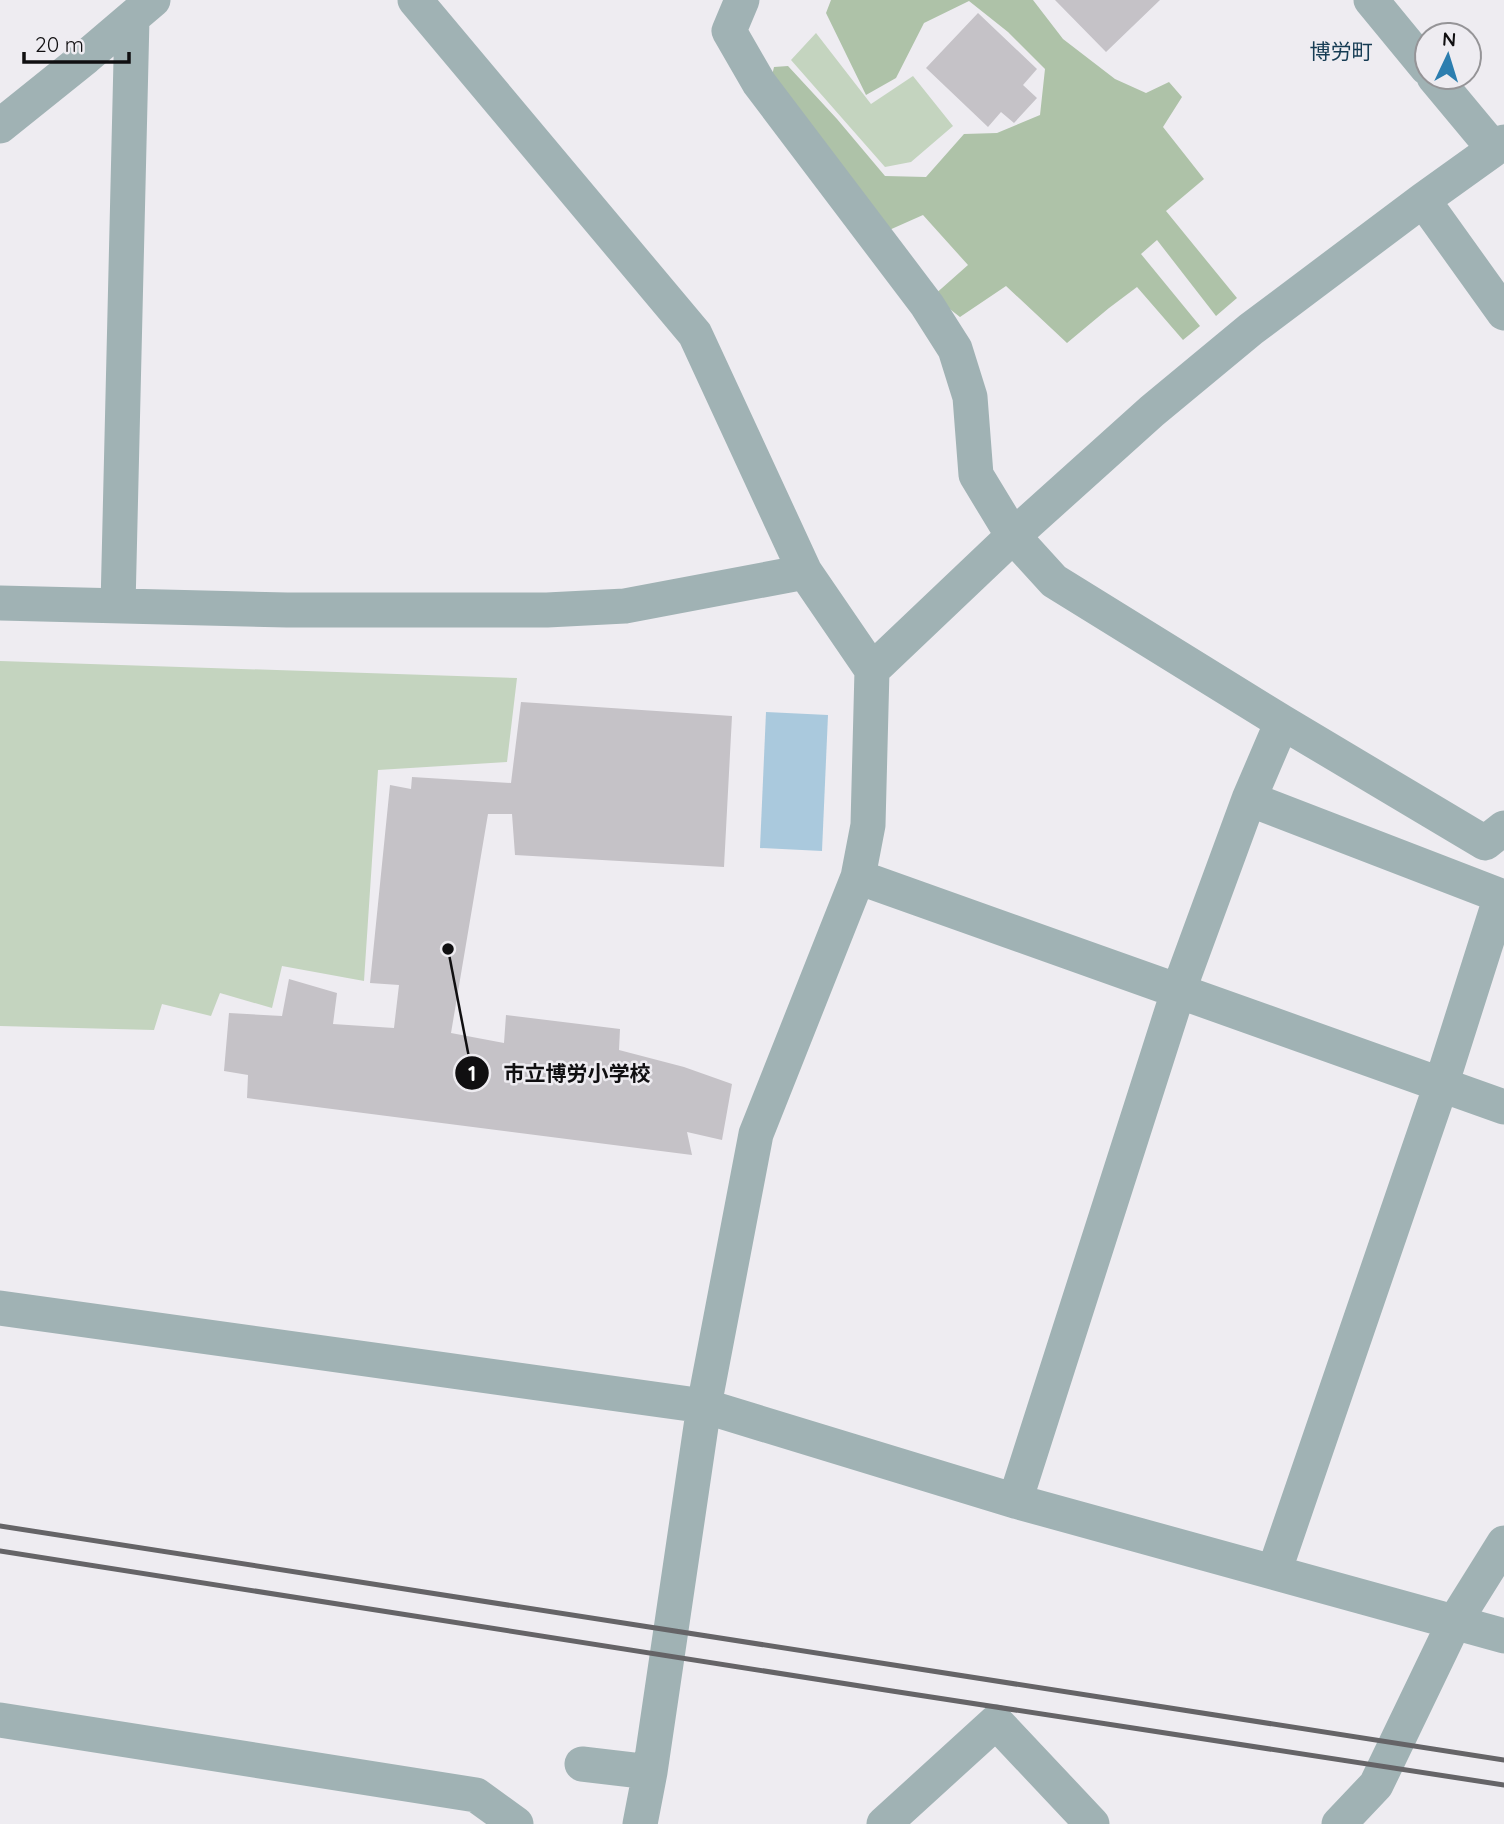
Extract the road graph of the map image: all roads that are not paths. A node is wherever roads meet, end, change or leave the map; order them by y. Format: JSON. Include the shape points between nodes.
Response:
{"nodes":[{"id":1,"x":741,"y":0,"type":"edge"},
{"id":2,"x":1371,"y":0,"type":"edge"},
{"id":3,"x":428,"y":5,"type":"edge"},
{"id":4,"x":143,"y":9,"type":"edge"},
{"id":5,"x":1413,"y":51,"type":"edge"},
{"id":6,"x":1447,"y":91,"type":"edge"},
{"id":7,"x":0,"y":126,"type":"edge"},
{"id":8,"x":1499,"y":145,"type":"edge"},
{"id":9,"x":1423,"y":200,"type":"junction"},
{"id":10,"x":1504,"y":313,"type":"edge"},
{"id":11,"x":1013,"y":536,"type":"junction"},
{"id":12,"x":805,"y":572,"type":"junction"},
{"id":13,"x":0,"y":603,"type":"edge"},
{"id":14,"x":118,"y":606,"type":"junction"},
{"id":15,"x":872,"y":670,"type":"junction"},
{"id":16,"x":1282,"y":722,"type":"junction"},
{"id":17,"x":1249,"y":799,"type":"junction"},
{"id":18,"x":1504,"y":828,"type":"edge"},
{"id":19,"x":858,"y":877,"type":"junction"},
{"id":20,"x":1178,"y":992,"type":"junction"},
{"id":21,"x":1441,"y":1085,"type":"junction"},
{"id":22,"x":1504,"y":1108,"type":"edge"},
{"id":23,"x":0,"y":1308,"type":"edge"},
{"id":24,"x":704,"y":1406,"type":"junction"},
{"id":25,"x":1014,"y":1501,"type":"junction"},
{"id":26,"x":1504,"y":1543,"type":"edge"},
{"id":27,"x":1274,"y":1572,"type":"junction"},
{"id":28,"x":1454,"y":1623,"type":"junction"},
{"id":29,"x":1504,"y":1636,"type":"edge"},
{"id":30,"x":0,"y":1720,"type":"edge"},
{"id":31,"x":582,"y":1763,"type":"dead end"},
{"id":32,"x":650,"y":1772,"type":"junction"},
{"id":33,"x":1349,"y":1821,"type":"edge"},
{"id":34,"x":516,"y":1824,"type":"edge"},
{"id":35,"x":640,"y":1824,"type":"edge"},
{"id":36,"x":884,"y":1824,"type":"edge"},
{"id":37,"x":1092,"y":1824,"type":"edge"}],
"edges":[{"from":1,"to":11,"type":"street","via":[[729,32],[759,83],[927,305],[955,349],[970,397],[976,475]]},
{"from":2,"to":5,"type":"street"},
{"from":3,"to":12,"type":"street","via":[[695,334]]},
{"from":4,"to":7,"type":"street"},
{"from":4,"to":14,"type":"street"},
{"from":6,"to":8,"type":"street"},
{"from":8,"to":9,"type":"street"},
{"from":9,"to":10,"type":"street"},
{"from":9,"to":11,"type":"street","via":[[1251,329]]},
{"from":11,"to":15,"type":"street"},
{"from":11,"to":16,"type":"street","via":[[1054,581]]},
{"from":12,"to":14,"type":"street","via":[[625,606],[547,610]]},
{"from":12,"to":15,"type":"street"},
{"from":13,"to":14,"type":"street"},
{"from":15,"to":19,"type":"street","via":[[868,825]]},
{"from":16,"to":17,"type":"street"},
{"from":16,"to":18,"type":"street","via":[[1485,843]]},
{"from":17,"to":20,"type":"street"},
{"from":17,"to":21,"type":"street","via":[[1501,896]]},
{"from":19,"to":20,"type":"street"},
{"from":19,"to":24,"type":"street","via":[[756,1134]]},
{"from":20,"to":21,"type":"street"},
{"from":20,"to":25,"type":"street"},
{"from":21,"to":22,"type":"street"},
{"from":21,"to":27,"type":"street"},
{"from":23,"to":24,"type":"street"},
{"from":24,"to":25,"type":"street"},
{"from":24,"to":32,"type":"street"},
{"from":25,"to":27,"type":"street"},
{"from":26,"to":28,"type":"street"},
{"from":27,"to":28,"type":"street"},
{"from":28,"to":29,"type":"street"},
{"from":28,"to":33,"type":"street","via":[[1376,1785]]},
{"from":30,"to":34,"type":"street","via":[[476,1795]]},
{"from":31,"to":32,"type":"street"},
{"from":32,"to":35,"type":"street"},
{"from":36,"to":37,"type":"street","via":[[996,1722]]}]}
